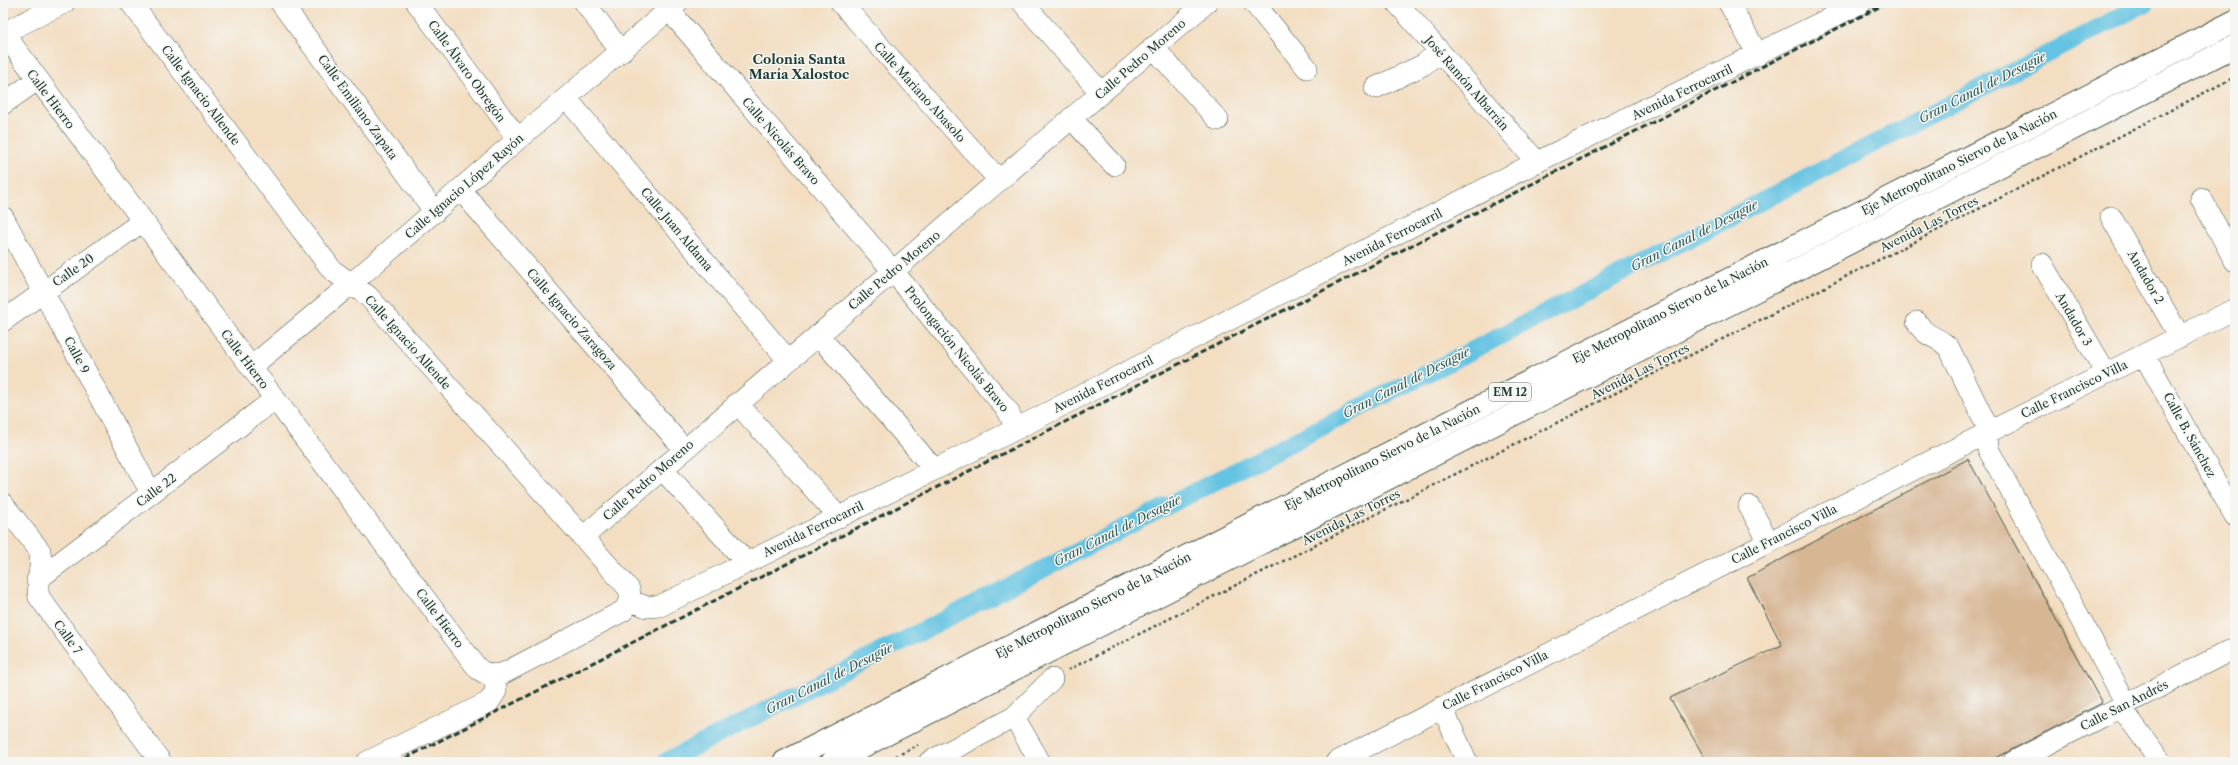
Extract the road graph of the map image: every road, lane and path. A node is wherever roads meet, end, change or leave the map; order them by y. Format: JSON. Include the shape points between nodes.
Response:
{"nodes":[{"id":1,"x":64,"y":3,"type":"edge"},
{"id":2,"x":132,"y":3,"type":"edge"},
{"id":3,"x":281,"y":3,"type":"edge"},
{"id":4,"x":417,"y":3,"type":"edge"},
{"id":5,"x":585,"y":3,"type":"edge"},
{"id":6,"x":841,"y":3,"type":"edge"},
{"id":7,"x":1023,"y":3,"type":"edge"},
{"id":8,"x":1205,"y":3,"type":"edge"},
{"id":9,"x":1254,"y":3,"type":"edge"},
{"id":10,"x":1397,"y":3,"type":"edge"},
{"id":11,"x":1729,"y":3,"type":"edge"},
{"id":12,"x":1861,"y":3,"type":"edge"},
{"id":13,"x":673,"y":7,"type":"edge"},
{"id":14,"x":2235,"y":21,"type":"edge"},
{"id":15,"x":3,"y":32,"type":"edge"},
{"id":16,"x":2235,"y":46,"type":"edge"},
{"id":17,"x":1153,"y":47,"type":"junction"},
{"id":18,"x":621,"y":52,"type":"junction"},
{"id":19,"x":1439,"y":52,"type":"junction"},
{"id":20,"x":1758,"y":55,"type":"junction"},
{"id":21,"x":1307,"y":68,"type":"dead end"},
{"id":22,"x":2235,"y":77,"type":"edge"},
{"id":23,"x":37,"y":80,"type":"junction"},
{"id":24,"x":1375,"y":88,"type":"dead end"},
{"id":25,"x":1101,"y":93,"type":"junction"},
{"id":26,"x":566,"y":98,"type":"junction"},
{"id":27,"x":3,"y":104,"type":"edge"},
{"id":28,"x":1071,"y":118,"type":"junction"},
{"id":29,"x":1218,"y":120,"type":"dead end"},
{"id":30,"x":518,"y":139,"type":"junction"},
{"id":31,"x":1537,"y":162,"type":"junction"},
{"id":32,"x":1114,"y":165,"type":"dead end"},
{"id":33,"x":999,"y":180,"type":"junction"},
{"id":34,"x":460,"y":189,"type":"junction"},
{"id":35,"x":2201,"y":198,"type":"dead end"},
{"id":36,"x":435,"y":212,"type":"junction"},
{"id":37,"x":3,"y":217,"type":"edge"},
{"id":38,"x":2111,"y":217,"type":"dead end"},
{"id":39,"x":143,"y":221,"type":"junction"},
{"id":40,"x":2235,"y":261,"type":"edge"},
{"id":41,"x":2042,"y":264,"type":"dead end"},
{"id":42,"x":894,"y":271,"type":"junction"},
{"id":43,"x":351,"y":284,"type":"junction"},
{"id":44,"x":43,"y":292,"type":"junction"},
{"id":45,"x":2235,"y":310,"type":"edge"},
{"id":46,"x":3,"y":321,"type":"edge"},
{"id":47,"x":1917,"y":322,"type":"dead end"},
{"id":48,"x":818,"y":335,"type":"junction"},
{"id":49,"x":2180,"y":337,"type":"junction"},
{"id":50,"x":2144,"y":355,"type":"junction"},
{"id":51,"x":788,"y":360,"type":"junction"},
{"id":52,"x":251,"y":367,"type":"junction"},
{"id":53,"x":2106,"y":373,"type":"junction"},
{"id":54,"x":275,"y":399,"type":"junction"},
{"id":55,"x":737,"y":403,"type":"junction"},
{"id":56,"x":1016,"y":429,"type":"junction"},
{"id":57,"x":1986,"y":432,"type":"junction"},
{"id":58,"x":684,"y":449,"type":"junction"},
{"id":59,"x":662,"y":469,"type":"junction"},
{"id":60,"x":934,"y":469,"type":"junction"},
{"id":61,"x":151,"y":493,"type":"junction"},
{"id":62,"x":3,"y":504,"type":"edge"},
{"id":63,"x":1749,"y":506,"type":"dead end"},
{"id":64,"x":838,"y":516,"type":"junction"},
{"id":65,"x":2235,"y":516,"type":"edge"},
{"id":66,"x":583,"y":536,"type":"junction"},
{"id":67,"x":1769,"y":542,"type":"junction"},
{"id":68,"x":744,"y":564,"type":"junction"},
{"id":69,"x":37,"y":580,"type":"junction"},
{"id":70,"x":631,"y":600,"type":"junction"},
{"id":71,"x":2233,"y":654,"type":"edge"},
{"id":72,"x":494,"y":676,"type":"junction"},
{"id":73,"x":1052,"y":679,"type":"joint"},
{"id":74,"x":2123,"y":705,"type":"junction"},
{"id":75,"x":1442,"y":707,"type":"junction"},
{"id":76,"x":1014,"y":717,"type":"junction"},
{"id":77,"x":1349,"y":759,"type":"edge"},
{"id":78,"x":161,"y":762,"type":"edge"},
{"id":79,"x":367,"y":762,"type":"edge"},
{"id":80,"x":784,"y":762,"type":"edge"},
{"id":81,"x":832,"y":762,"type":"edge"},
{"id":82,"x":929,"y":762,"type":"edge"},
{"id":83,"x":1040,"y":762,"type":"edge"},
{"id":84,"x":1467,"y":762,"type":"edge"},
{"id":85,"x":2013,"y":762,"type":"edge"},
{"id":86,"x":2162,"y":762,"type":"edge"}],
"edges":[{"from":1,"to":15,"type":"street"},
{"from":2,"to":43,"type":"street","name":"Calle Ignacio Allende","via":[[332,270]]},
{"from":3,"to":36,"type":"street","name":"Calle Emiliano Zapata"},
{"from":4,"to":30,"type":"street","name":"Calle Álvaro Obregón"},
{"from":5,"to":18,"type":"street"},
{"from":6,"to":33,"type":"street","name":"Calle Mariano Abasolo"},
{"from":7,"to":25,"type":"street"},
{"from":8,"to":17,"type":"street","name":"Calle Pedro Moreno"},
{"from":9,"to":21,"type":"street"},
{"from":10,"to":19,"type":"street","name":"José Ramón Albarrán"},
{"from":11,"to":20,"type":"street"},
{"from":12,"to":20,"type":"street","name":"Avenida Ferrocarril"},
{"from":13,"to":18,"type":"street","name":"Calle Ignacio López Rayón"},
{"from":13,"to":42,"type":"street","name":"Calle Nicolás Bravo"},
{"from":14,"to":80,"type":"highway","name":"Eje Metropolitano Siervo de la Nación","number":"EM 12"},
{"from":15,"to":23,"type":"street","name":"Calle Hierro"},
{"from":16,"to":81,"type":"highway","name":"Eje Metropolitano Siervo de la Nación","number":"EM 12"},
{"from":17,"to":25,"type":"street","name":"Calle Pedro Moreno"},
{"from":17,"to":29,"type":"street"},
{"from":18,"to":26,"type":"street","name":"Calle Ignacio López Rayón"},
{"from":19,"to":24,"type":"street","via":[[1423,65]]},
{"from":19,"to":31,"type":"street","name":"José Ramón Albarrán"},
{"from":20,"to":31,"type":"street","name":"Avenida Ferrocarril"},
{"from":22,"to":73,"type":"path","name":"Avenida Las Torres"},
{"from":23,"to":27,"type":"street"},
{"from":23,"to":39,"type":"street","name":"Calle Hierro"},
{"from":25,"to":28,"type":"street","name":"Calle Pedro Moreno"},
{"from":26,"to":30,"type":"street","name":"Calle Ignacio López Rayón"},
{"from":26,"to":51,"type":"street","name":"Calle Juan Aldama"},
{"from":28,"to":32,"type":"street"},
{"from":28,"to":33,"type":"street","name":"Calle Pedro Moreno"},
{"from":30,"to":34,"type":"street","name":"Calle Ignacio López Rayón"},
{"from":31,"to":56,"type":"street","name":"Avenida Ferrocarril"},
{"from":33,"to":42,"type":"street","name":"Calle Pedro Moreno"},
{"from":34,"to":36,"type":"street","name":"Calle Ignacio López Rayón"},
{"from":34,"to":58,"type":"street","name":"Calle Ignacio Zaragoza"},
{"from":35,"to":40,"type":"street"},
{"from":36,"to":43,"type":"street","name":"Calle Ignacio López Rayón"},
{"from":37,"to":44,"type":"street","name":"Calle 9"},
{"from":38,"to":49,"type":"street","name":"Andador 2"},
{"from":39,"to":44,"type":"street","name":"Calle 20"},
{"from":39,"to":52,"type":"street","name":"Calle Hierro"},
{"from":41,"to":53,"type":"street","name":"Andador 3"},
{"from":42,"to":48,"type":"street","name":"Calle Pedro Moreno"},
{"from":42,"to":56,"type":"street","name":"Prolongación Nicolás Bravo","via":[[1008,411]]},
{"from":43,"to":52,"type":"street","name":"Calle Ignacio López Rayón"},
{"from":43,"to":66,"type":"street","name":"Calle Ignacio Allende","via":[[368,296]]},
{"from":44,"to":46,"type":"street","name":"Calle 20"},
{"from":44,"to":61,"type":"street","name":"Calle 9"},
{"from":45,"to":49,"type":"street","name":"Calle Francisco Villa"},
{"from":47,"to":57,"type":"street","via":[[1926,335],[1946,344],[1983,417]]},
{"from":48,"to":51,"type":"street","name":"Calle Pedro Moreno"},
{"from":48,"to":60,"type":"street"},
{"from":49,"to":50,"type":"street","name":"Calle Francisco Villa"},
{"from":50,"to":53,"type":"street","name":"Calle Francisco Villa"},
{"from":50,"to":65,"type":"street","name":"Calle B. Sánchez"},
{"from":51,"to":55,"type":"street","name":"Calle Pedro Moreno"},
{"from":52,"to":54,"type":"street","name":"Calle Hierro"},
{"from":53,"to":57,"type":"street","name":"Calle Francisco Villa"},
{"from":54,"to":61,"type":"street","name":"Calle 22"},
{"from":54,"to":72,"type":"street","name":"Calle Hierro","via":[[478,668],[483,673]]},
{"from":55,"to":58,"type":"street","name":"Calle Pedro Moreno"},
{"from":55,"to":64,"type":"street"},
{"from":56,"to":60,"type":"street","name":"Avenida Ferrocarril"},
{"from":57,"to":67,"type":"street","name":"Calle Francisco Villa"},
{"from":57,"to":74,"type":"street","via":[[1988,449]]},
{"from":58,"to":59,"type":"street","name":"Calle Pedro Moreno"},
{"from":59,"to":66,"type":"street","name":"Calle Pedro Moreno"},
{"from":59,"to":68,"type":"street","via":[[739,554]]},
{"from":60,"to":64,"type":"street","name":"Avenida Ferrocarril"},
{"from":61,"to":69,"type":"street","name":"Calle 22"},
{"from":62,"to":69,"type":"street","name":"Calle 7","via":[[40,551]]},
{"from":63,"to":67,"type":"street"},
{"from":64,"to":68,"type":"street","name":"Avenida Ferrocarril"},
{"from":66,"to":70,"type":"street","name":"Calle Ignacio Allende","via":[[629,589]]},
{"from":67,"to":75,"type":"street","name":"Calle Francisco Villa"},
{"from":68,"to":70,"type":"street","name":"Avenida Ferrocarril","via":[[660,606],[647,607]]},
{"from":69,"to":78,"type":"street","name":"Calle 7","via":[[39,597]]},
{"from":70,"to":72,"type":"street","via":[[623,611]]},
{"from":71,"to":74,"type":"street","name":"Calle San Andrés"},
{"from":72,"to":79,"type":"street","via":[[496,691],[489,702]]},
{"from":73,"to":76,"type":"street"},
{"from":74,"to":85,"type":"street","name":"Calle San Andrés"},
{"from":74,"to":86,"type":"street"},
{"from":75,"to":77,"type":"street","name":"Calle Francisco Villa"},
{"from":75,"to":84,"type":"street"},
{"from":76,"to":82,"type":"street"},
{"from":76,"to":83,"type":"street"}]}
